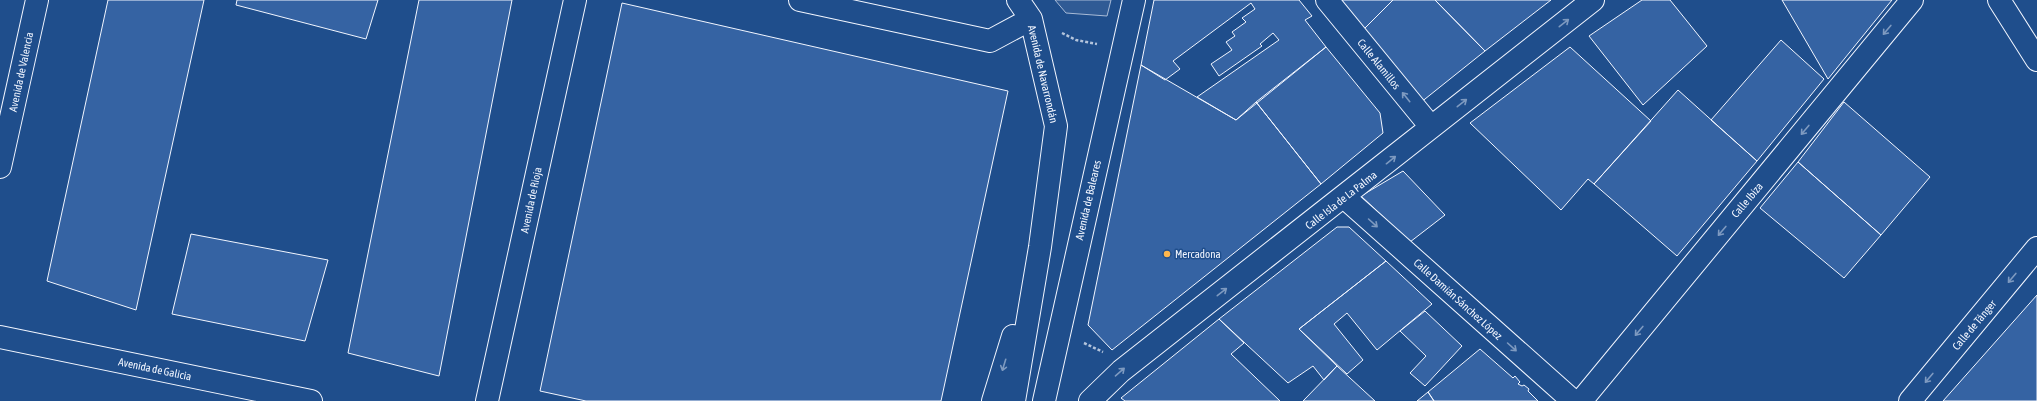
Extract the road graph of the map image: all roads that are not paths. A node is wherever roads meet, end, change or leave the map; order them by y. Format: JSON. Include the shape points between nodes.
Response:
{"nodes":[{"id":1,"x":37,"y":0,"type":"edge"},
{"id":2,"x":575,"y":0,"type":"edge"},
{"id":3,"x":800,"y":0,"type":"edge"},
{"id":4,"x":1018,"y":0,"type":"edge"},
{"id":5,"x":1134,"y":0,"type":"edge"},
{"id":6,"x":1327,"y":0,"type":"edge"},
{"id":7,"x":1593,"y":0,"type":"edge"},
{"id":8,"x":1912,"y":0,"type":"edge"},
{"id":9,"x":1999,"y":0,"type":"edge"},
{"id":10,"x":1031,"y":19,"type":"junction"},
{"id":11,"x":2037,"y":60,"type":"edge"},
{"id":12,"x":1431,"y":127,"type":"junction"},
{"id":13,"x":0,"y":167,"type":"edge"},
{"id":14,"x":1344,"y":197,"type":"junction"},
{"id":15,"x":1040,"y":247,"type":"junction"},
{"id":16,"x":2037,"y":248,"type":"edge"},
{"id":17,"x":0,"y":337,"type":"edge"},
{"id":18,"x":1092,"y":400,"type":"edge"},
{"id":19,"x":311,"y":401,"type":"edge"},
{"id":20,"x":487,"y":401,"type":"edge"},
{"id":21,"x":993,"y":401,"type":"edge"},
{"id":22,"x":1014,"y":401,"type":"edge"},
{"id":23,"x":1044,"y":401,"type":"edge"},
{"id":24,"x":1573,"y":401,"type":"edge"},
{"id":25,"x":1581,"y":401,"type":"edge"},
{"id":26,"x":1910,"y":401,"type":"edge"}],
"edges":[{"from":1,"to":13,"type":"street","name":"Avenida de Valencia"},
{"from":2,"to":20,"type":"street","name":"Avenida de Rioja"},
{"from":3,"to":10,"type":"street","via":[[990,41]]},
{"from":4,"to":10,"type":"street","name":"Avenida de Navarrondán"},
{"from":5,"to":23,"type":"street","name":"Avenida de Baleares"},
{"from":12,"to":6,"type":"street","name":"Calle Alamillos","one_way":true},
{"from":12,"to":7,"type":"street","name":"Calle Isla de La Palma","one_way":true},
{"from":8,"to":25,"type":"street","name":"Calle Ibiza","one_way":true},
{"from":9,"to":11,"type":"street"},
{"from":10,"to":15,"type":"street","name":"Avenida de Navarrondán","via":[[1056,126]]},
{"from":14,"to":12,"type":"street","name":"Calle Isla de La Palma","one_way":true},
{"from":18,"to":14,"type":"street","name":"Calle Isla de La Palma","one_way":true,"via":[[1121,371]]},
{"from":14,"to":24,"type":"street","name":"Calle Damián Sánchez López","one_way":true},
{"from":15,"to":21,"type":"street","name":"Avenida de Navarrondán","one_way":true},
{"from":15,"to":22,"type":"street","name":"Avenida de Navarrondán"},
{"from":16,"to":26,"type":"street","name":"Calle de Tánger","one_way":true},
{"from":17,"to":19,"type":"street","name":"Avenida de Galicia"}]}
